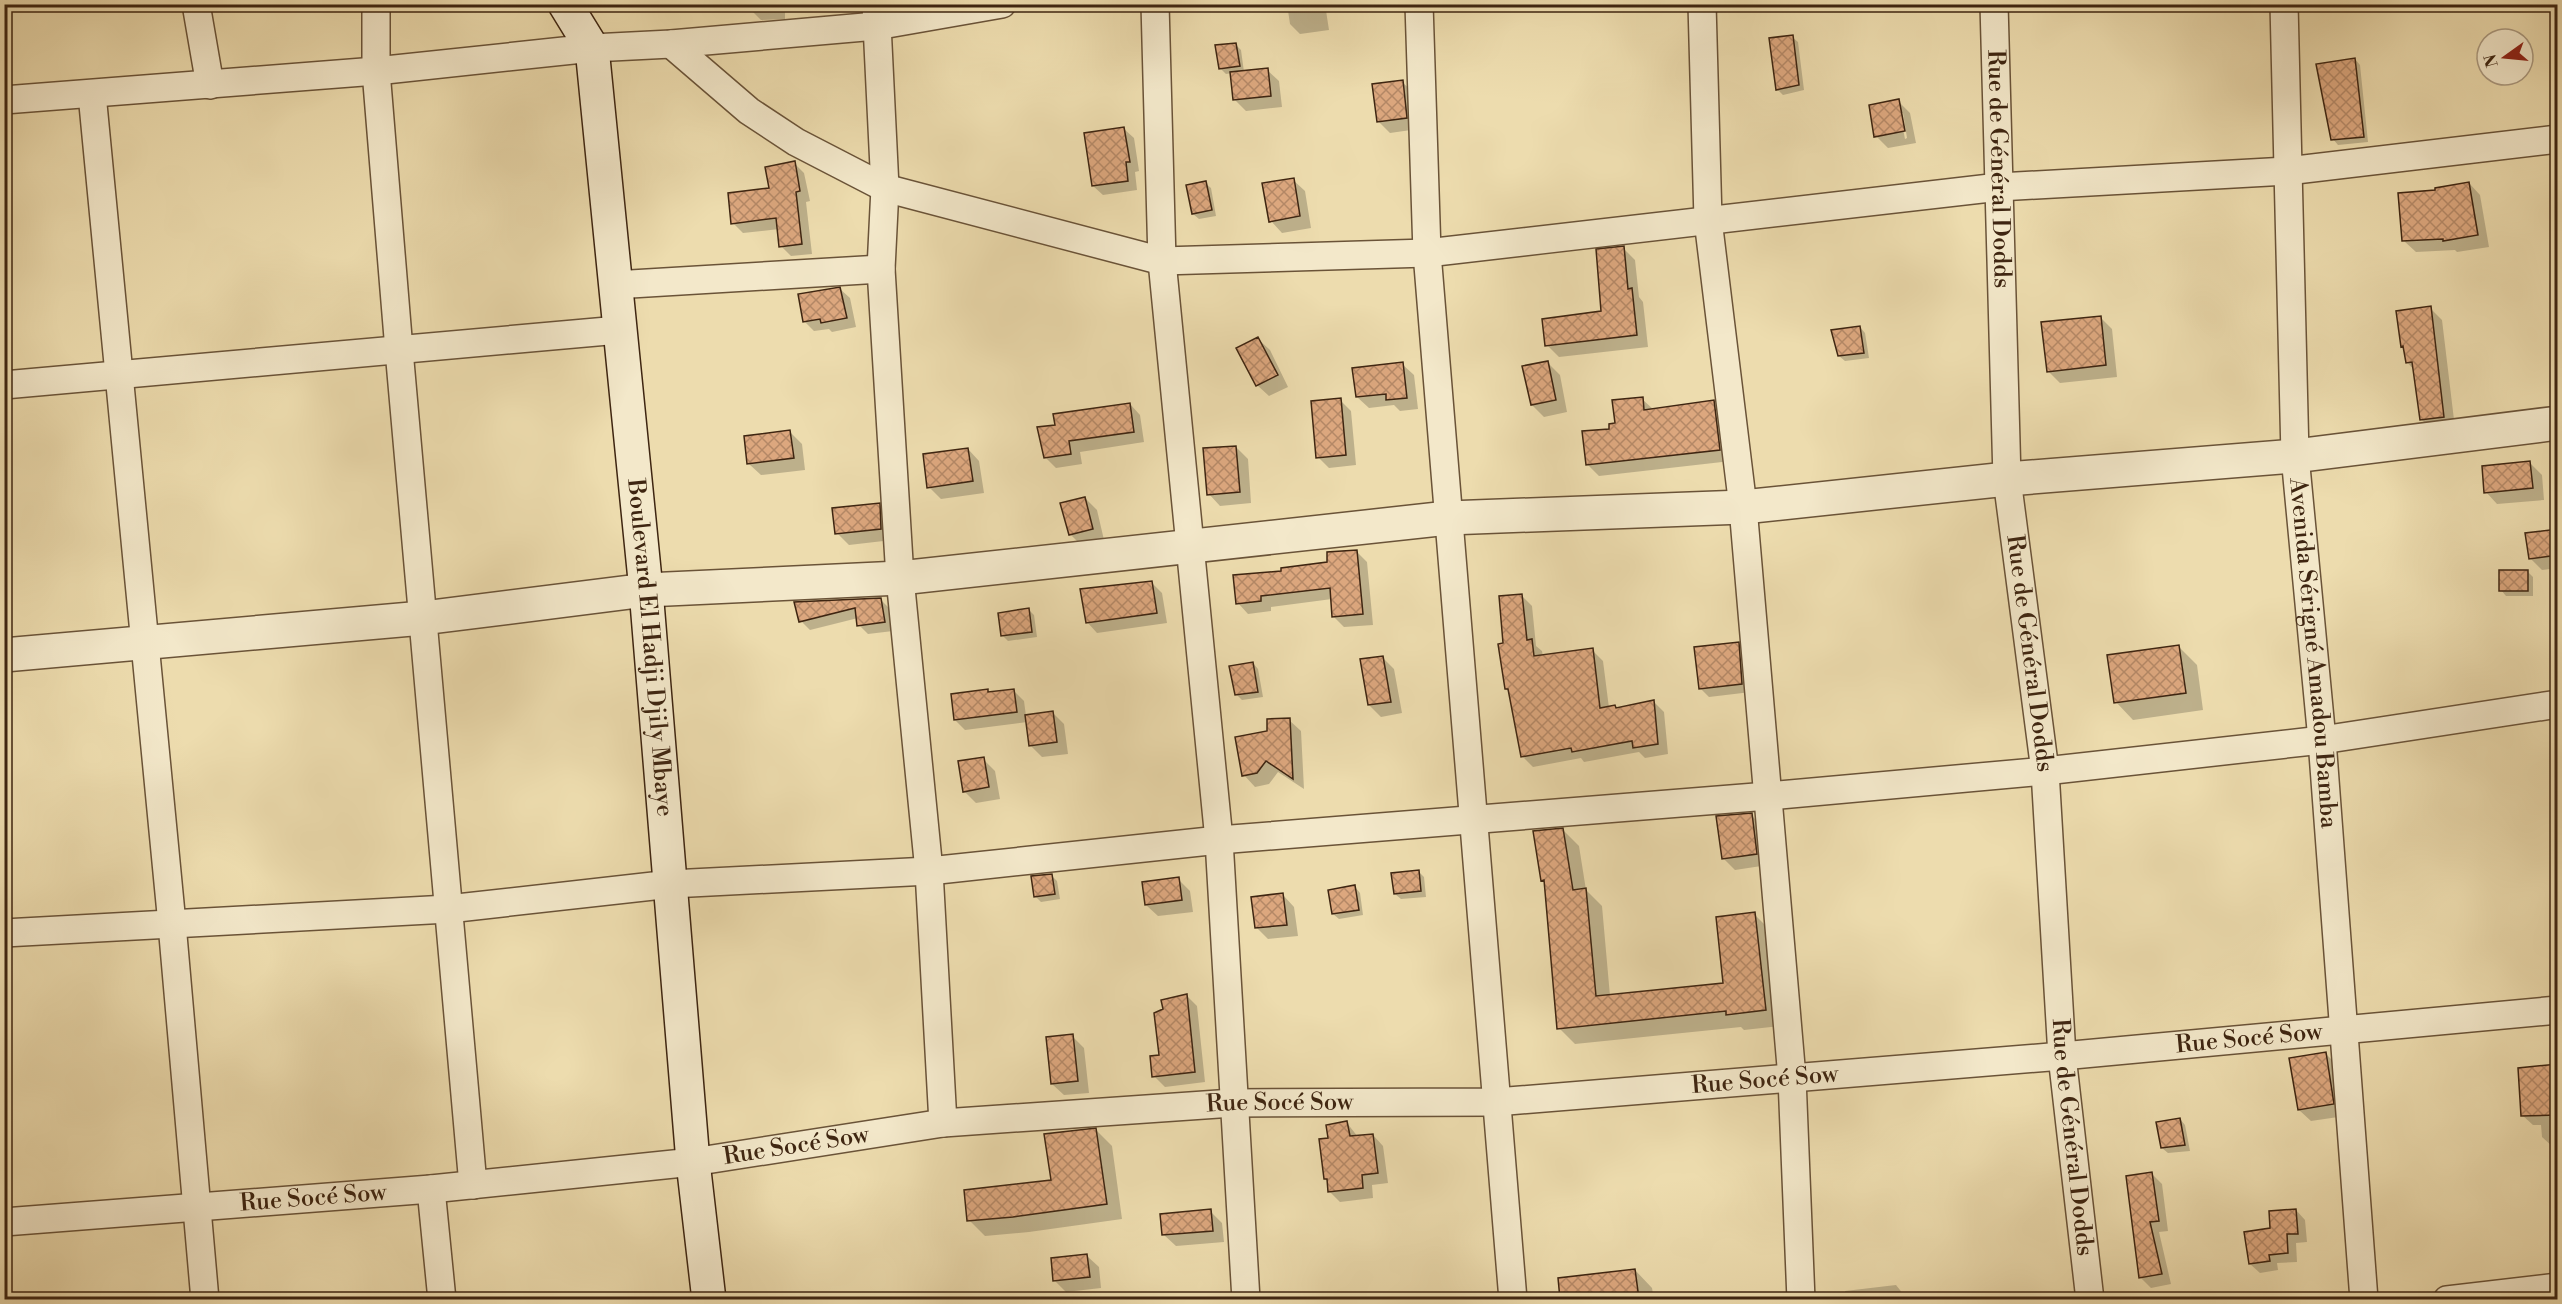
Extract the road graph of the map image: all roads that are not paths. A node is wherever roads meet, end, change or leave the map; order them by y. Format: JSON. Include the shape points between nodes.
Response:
{"nodes":[{"id":1,"x":196,"y":4,"type":"edge"},
{"id":2,"x":376,"y":4,"type":"edge"},
{"id":3,"x":565,"y":4,"type":"edge"},
{"id":4,"x":1002,"y":4,"type":"edge"},
{"id":5,"x":1155,"y":4,"type":"edge"},
{"id":6,"x":1419,"y":4,"type":"edge"},
{"id":7,"x":1702,"y":4,"type":"edge"},
{"id":8,"x":1994,"y":4,"type":"edge"},
{"id":9,"x":2284,"y":4,"type":"edge"},
{"id":10,"x":876,"y":15,"type":"edge"},
{"id":11,"x":671,"y":44,"type":"junction"},
{"id":12,"x":592,"y":48,"type":"junction"},
{"id":13,"x":376,"y":71,"type":"junction"},
{"id":14,"x":210,"y":85,"type":"junction"},
{"id":15,"x":92,"y":94,"type":"junction"},
{"id":16,"x":4,"y":100,"type":"edge"},
{"id":17,"x":2558,"y":138,"type":"edge"},
{"id":18,"x":2287,"y":171,"type":"junction"},
{"id":19,"x":1999,"y":187,"type":"junction"},
{"id":20,"x":885,"y":188,"type":"junction"},
{"id":21,"x":1708,"y":220,"type":"junction"},
{"id":22,"x":1426,"y":253,"type":"junction"},
{"id":23,"x":1162,"y":261,"type":"junction"},
{"id":24,"x":881,"y":269,"type":"junction"},
{"id":25,"x":614,"y":285,"type":"junction"},
{"id":26,"x":619,"y":330,"type":"junction"},
{"id":27,"x":399,"y":350,"type":"junction"},
{"id":28,"x":121,"y":375,"type":"junction"},
{"id":29,"x":4,"y":385,"type":"edge"},
{"id":30,"x":2558,"y":423,"type":"edge"},
{"id":31,"x":2295,"y":456,"type":"junction"},
{"id":32,"x":2007,"y":479,"type":"junction"},
{"id":33,"x":1743,"y":507,"type":"junction"},
{"id":34,"x":1448,"y":518,"type":"junction"},
{"id":35,"x":1191,"y":548,"type":"junction"},
{"id":36,"x":900,"y":578,"type":"junction"},
{"id":37,"x":646,"y":590,"type":"junction"},
{"id":38,"x":423,"y":618,"type":"junction"},
{"id":39,"x":145,"y":641,"type":"junction"},
{"id":40,"x":4,"y":655,"type":"edge"},
{"id":41,"x":2558,"y":704,"type":"edge"},
{"id":42,"x":2322,"y":740,"type":"junction"},
{"id":43,"x":2045,"y":771,"type":"junction"},
{"id":44,"x":1768,"y":796,"type":"junction"},
{"id":45,"x":1472,"y":818,"type":"junction"},
{"id":46,"x":1219,"y":840,"type":"junction"},
{"id":47,"x":929,"y":871,"type":"junction"},
{"id":48,"x":671,"y":884,"type":"junction"},
{"id":49,"x":448,"y":909,"type":"junction"},
{"id":50,"x":172,"y":924,"type":"junction"},
{"id":51,"x":4,"y":933,"type":"edge"},
{"id":52,"x":2558,"y":1010,"type":"edge"},
{"id":53,"x":2345,"y":1029,"type":"junction"},
{"id":54,"x":2062,"y":1056,"type":"junction"},
{"id":55,"x":1792,"y":1077,"type":"junction"},
{"id":56,"x":1496,"y":1102,"type":"junction"},
{"id":57,"x":1233,"y":1103,"type":"junction"},
{"id":58,"x":942,"y":1123,"type":"junction"},
{"id":59,"x":693,"y":1162,"type":"junction"},
{"id":60,"x":473,"y":1185,"type":"junction"},
{"id":61,"x":431,"y":1189,"type":"junction"},
{"id":62,"x":197,"y":1208,"type":"junction"},
{"id":63,"x":4,"y":1222,"type":"edge"},
{"id":64,"x":2558,"y":1287,"type":"edge"},
{"id":65,"x":205,"y":1299,"type":"edge"},
{"id":66,"x":442,"y":1299,"type":"edge"},
{"id":67,"x":709,"y":1299,"type":"edge"},
{"id":68,"x":1246,"y":1299,"type":"edge"},
{"id":69,"x":1513,"y":1299,"type":"edge"},
{"id":70,"x":1801,"y":1299,"type":"edge"},
{"id":71,"x":2090,"y":1299,"type":"edge"},
{"id":72,"x":2364,"y":1299,"type":"edge"},
{"id":73,"x":2447,"y":1299,"type":"edge"}],
"edges":[{"from":1,"to":14,"type":"street"},
{"from":2,"to":13,"type":"street"},
{"from":3,"to":12,"type":"street","name":"Boulevard El Hadji Djily Mbaye"},
{"from":4,"to":10,"type":"street"},
{"from":5,"to":23,"type":"street"},
{"from":6,"to":22,"type":"street"},
{"from":7,"to":21,"type":"street"},
{"from":8,"to":19,"type":"street","name":"Rue de Général Dodds"},
{"from":9,"to":18,"type":"street","name":"Avenida Sérigné Amadou Bamba"},
{"from":10,"to":11,"type":"street"},
{"from":10,"to":20,"type":"street"},
{"from":11,"to":12,"type":"street"},
{"from":11,"to":20,"type":"street","via":[[749,111],[787,136]]},
{"from":12,"to":13,"type":"street"},
{"from":12,"to":25,"type":"street","name":"Boulevard El Hadji Djily Mbaye"},
{"from":13,"to":14,"type":"street"},
{"from":13,"to":27,"type":"street"},
{"from":14,"to":15,"type":"street"},
{"from":15,"to":16,"type":"street"},
{"from":15,"to":28,"type":"street"},
{"from":17,"to":18,"type":"street"},
{"from":18,"to":19,"type":"street"},
{"from":18,"to":31,"type":"street","name":"Avenida Sérigné Amadou Bamba"},
{"from":19,"to":21,"type":"street"},
{"from":19,"to":32,"type":"street","name":"Rue de Général Dodds"},
{"from":20,"to":23,"type":"street"},
{"from":20,"to":24,"type":"street"},
{"from":21,"to":22,"type":"street"},
{"from":21,"to":33,"type":"street"},
{"from":22,"to":23,"type":"street"},
{"from":22,"to":34,"type":"street"},
{"from":23,"to":35,"type":"street"},
{"from":24,"to":25,"type":"street"},
{"from":24,"to":36,"type":"street"},
{"from":25,"to":26,"type":"street","name":"Boulevard El Hadji Djily Mbaye"},
{"from":26,"to":27,"type":"street"},
{"from":26,"to":37,"type":"street","name":"Boulevard El Hadji Djily Mbaye"},
{"from":27,"to":28,"type":"street"},
{"from":27,"to":38,"type":"street"},
{"from":28,"to":29,"type":"street"},
{"from":28,"to":39,"type":"street"},
{"from":30,"to":31,"type":"street"},
{"from":31,"to":32,"type":"street"},
{"from":31,"to":42,"type":"street","name":"Avenida Sérigné Amadou Bamba"},
{"from":32,"to":33,"type":"street"},
{"from":32,"to":43,"type":"street","name":"Rue de Général Dodds"},
{"from":33,"to":34,"type":"street"},
{"from":33,"to":44,"type":"street"},
{"from":34,"to":35,"type":"street"},
{"from":34,"to":45,"type":"street"},
{"from":35,"to":36,"type":"street"},
{"from":35,"to":46,"type":"street"},
{"from":36,"to":37,"type":"street"},
{"from":36,"to":47,"type":"street"},
{"from":37,"to":38,"type":"street"},
{"from":37,"to":48,"type":"street","name":"Boulevard El Hadji Djily Mbaye"},
{"from":38,"to":39,"type":"street"},
{"from":38,"to":49,"type":"street"},
{"from":39,"to":40,"type":"street"},
{"from":39,"to":50,"type":"street"},
{"from":41,"to":42,"type":"street"},
{"from":42,"to":43,"type":"street"},
{"from":42,"to":53,"type":"street","name":"Avenida Sérigné Amadou Bamba"},
{"from":43,"to":44,"type":"street"},
{"from":43,"to":54,"type":"street","name":"Rue de Général Dodds"},
{"from":44,"to":45,"type":"street"},
{"from":44,"to":55,"type":"street"},
{"from":45,"to":46,"type":"street"},
{"from":45,"to":56,"type":"street"},
{"from":46,"to":47,"type":"street"},
{"from":46,"to":57,"type":"street"},
{"from":47,"to":48,"type":"street"},
{"from":47,"to":58,"type":"street"},
{"from":48,"to":49,"type":"street"},
{"from":48,"to":59,"type":"street","name":"Boulevard El Hadji Djily Mbaye"},
{"from":49,"to":50,"type":"street"},
{"from":49,"to":60,"type":"street"},
{"from":50,"to":51,"type":"street"},
{"from":50,"to":62,"type":"street"},
{"from":52,"to":53,"type":"street","name":"Rue Socé Sow"},
{"from":53,"to":54,"type":"street","name":"Rue Socé Sow"},
{"from":53,"to":72,"type":"street","name":"Avenida Sérigné Amadou Bamba"},
{"from":54,"to":55,"type":"street","name":"Rue Socé Sow"},
{"from":54,"to":71,"type":"street","name":"Rue de Général Dodds"},
{"from":55,"to":56,"type":"street","name":"Rue Socé Sow"},
{"from":55,"to":70,"type":"street"},
{"from":56,"to":57,"type":"street","name":"Rue Socé Sow"},
{"from":56,"to":69,"type":"street"},
{"from":57,"to":58,"type":"street","name":"Rue Socé Sow"},
{"from":57,"to":68,"type":"street"},
{"from":58,"to":59,"type":"street","name":"Rue Socé Sow"},
{"from":59,"to":60,"type":"street","name":"Rue Socé Sow"},
{"from":59,"to":67,"type":"street","name":"Boulevard El Hadji Djily Mbaye"},
{"from":60,"to":61,"type":"street","name":"Rue Socé Sow"},
{"from":61,"to":62,"type":"street","name":"Rue Socé Sow"},
{"from":61,"to":66,"type":"street"},
{"from":62,"to":63,"type":"street","name":"Rue Socé Sow"},
{"from":62,"to":65,"type":"street"},
{"from":64,"to":73,"type":"street"}]}
